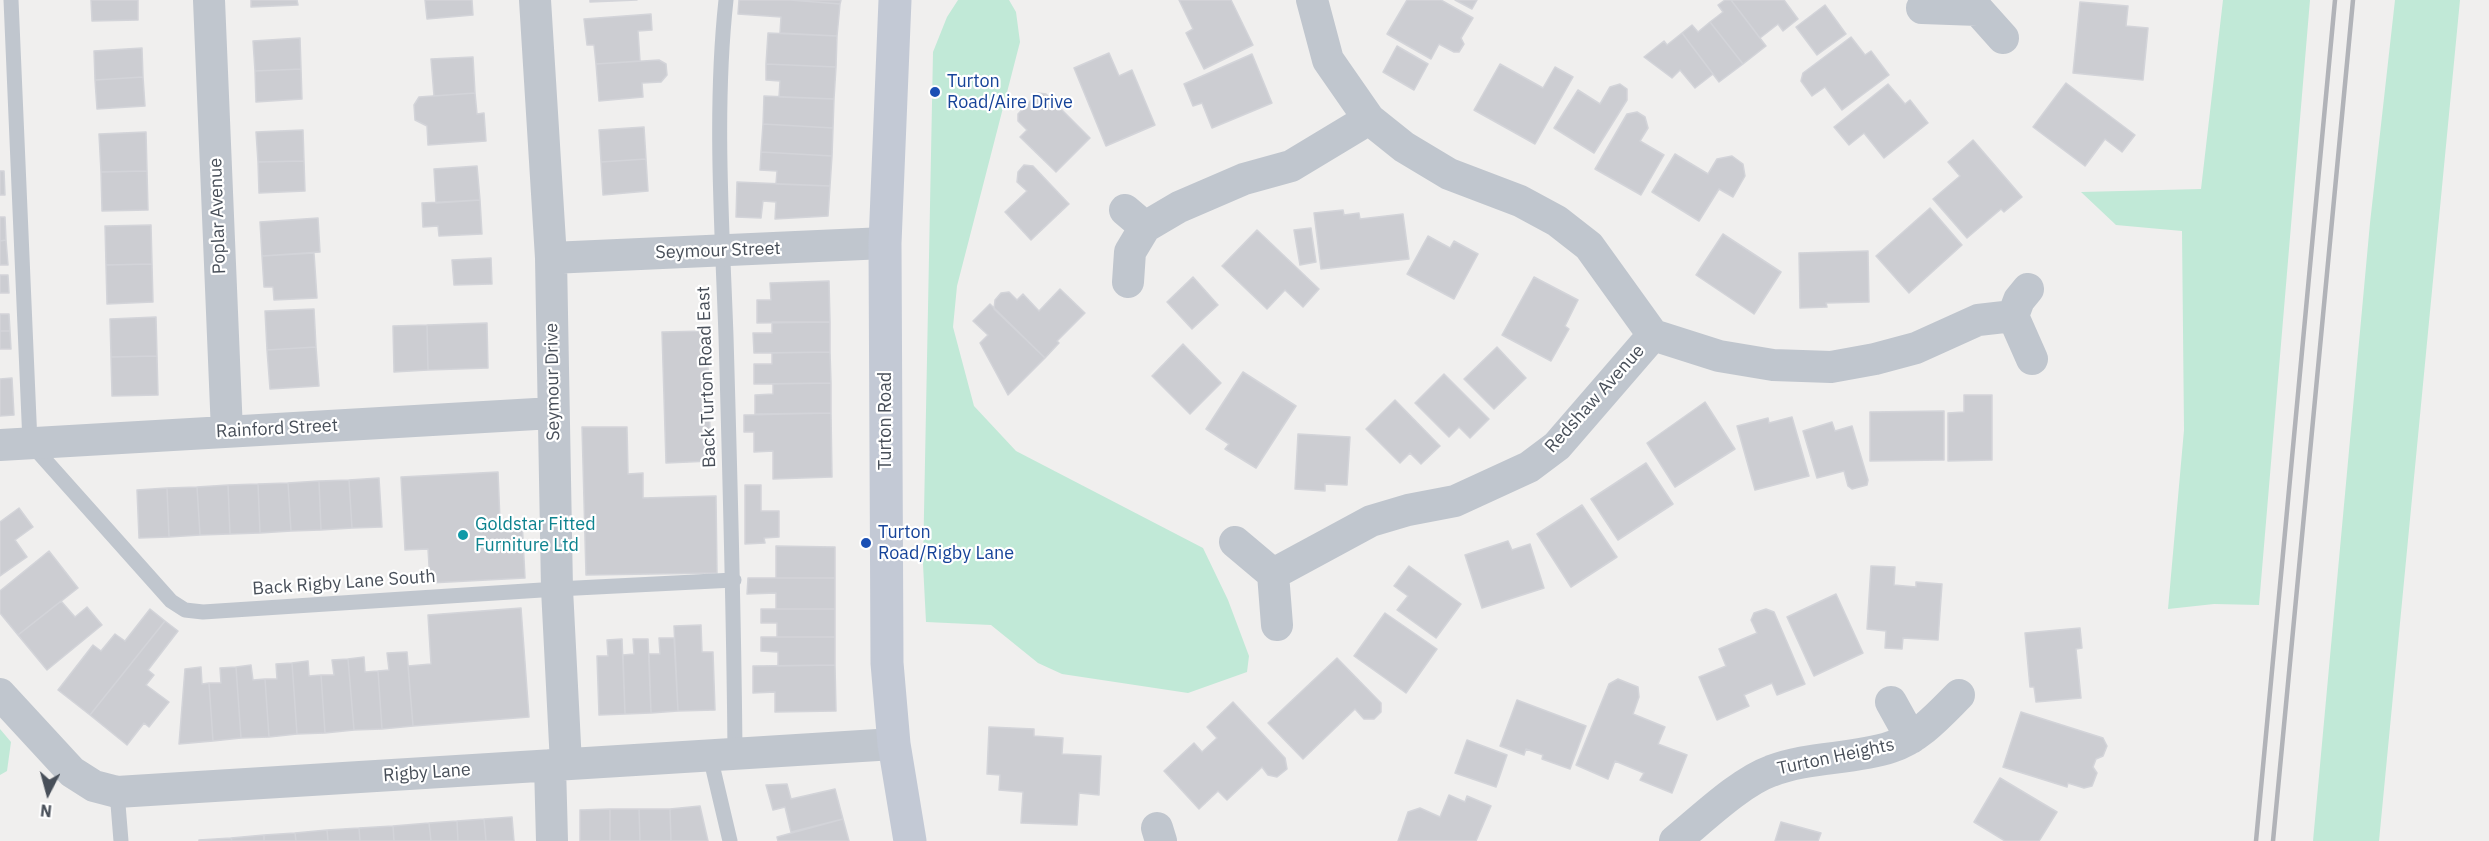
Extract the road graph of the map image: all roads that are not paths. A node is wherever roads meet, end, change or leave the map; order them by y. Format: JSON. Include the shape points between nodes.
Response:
{"nodes":[{"id":1,"x":11,"y":0,"type":"edge"},
{"id":2,"x":209,"y":0,"type":"edge"},
{"id":3,"x":536,"y":0,"type":"edge"},
{"id":4,"x":726,"y":0,"type":"edge"},
{"id":5,"x":896,"y":0,"type":"edge"},
{"id":6,"x":1312,"y":0,"type":"edge"},
{"id":7,"x":1980,"y":5,"type":"edge"},
{"id":8,"x":1922,"y":8,"type":"dead end"},
{"id":9,"x":2003,"y":38,"type":"dead end"},
{"id":10,"x":1369,"y":119,"type":"junction"},
{"id":11,"x":885,"y":243,"type":"junction"},
{"id":12,"x":722,"y":251,"type":"junction"},
{"id":13,"x":550,"y":258,"type":"junction"},
{"id":14,"x":1128,"y":282,"type":"dead end"},
{"id":15,"x":2028,"y":289,"type":"dead end"},
{"id":16,"x":2013,"y":316,"type":"junction"},
{"id":17,"x":1653,"y":335,"type":"junction"},
{"id":18,"x":2032,"y":359,"type":"dead end"},
{"id":19,"x":553,"y":413,"type":"junction"},
{"id":20,"x":227,"y":432,"type":"junction"},
{"id":21,"x":15,"y":444,"type":"edge"},
{"id":22,"x":1235,"y":542,"type":"dead end"},
{"id":23,"x":1273,"y":574,"type":"junction"},
{"id":24,"x":734,"y":580,"type":"junction"},
{"id":25,"x":557,"y":589,"type":"junction"},
{"id":26,"x":1276,"y":625,"type":"dead end"},
{"id":27,"x":0,"y":694,"type":"edge"},
{"id":28,"x":1959,"y":694,"type":"dead end"},
{"id":29,"x":1891,"y":702,"type":"dead end"},
{"id":30,"x":1911,"y":738,"type":"junction"},
{"id":31,"x":894,"y":744,"type":"junction"},
{"id":32,"x":722,"y":755,"type":"junction"},
{"id":33,"x":558,"y":765,"type":"junction"},
{"id":34,"x":117,"y":792,"type":"junction"},
{"id":35,"x":121,"y":841,"type":"edge"},
{"id":36,"x":552,"y":841,"type":"edge"},
{"id":37,"x":730,"y":841,"type":"edge"},
{"id":38,"x":910,"y":841,"type":"edge"},
{"id":39,"x":1675,"y":841,"type":"edge"}],
"edges":[{"from":1,"to":21,"type":"lane"},
{"from":2,"to":20,"type":"street","name":"Poplar Avenue"},
{"from":3,"to":13,"type":"street","name":"Seymour Drive"},
{"from":4,"to":12,"type":"lane","name":"Back Turton Road East","via":[[720,54]]},
{"from":5,"to":11,"type":"main road","name":"Turton Road"},
{"from":6,"to":10,"type":"street","via":[[1328,60]]},
{"from":7,"to":8,"type":"street"},
{"from":7,"to":9,"type":"street"},
{"from":10,"to":14,"type":"street","via":[[1291,166],[1244,179],[1179,207],[1135,218]]},
{"from":10,"to":17,"type":"street","via":[[1404,147],[1449,174],[1520,201],[1557,221],[1589,246]]},
{"from":11,"to":12,"type":"street","name":"Seymour Street"},
{"from":11,"to":31,"type":"main road","name":"Turton Road","via":[[887,663]]},
{"from":12,"to":13,"type":"street","name":"Seymour Street"},
{"from":12,"to":24,"type":"lane","name":"Back Turton Road East"},
{"from":13,"to":19,"type":"street","name":"Seymour Drive"},
{"from":15,"to":16,"type":"street"},
{"from":16,"to":17,"type":"street","via":[[1978,320],[1916,348],[1831,367],[1773,365],[1719,356]]},
{"from":16,"to":18,"type":"street"},
{"from":17,"to":23,"type":"street","name":"Redshaw Avenue","via":[[1557,447],[1529,467],[1455,501],[1371,521]]},
{"from":19,"to":20,"type":"street","name":"Rainford Street"},
{"from":19,"to":25,"type":"street","name":"Seymour Drive"},
{"from":20,"to":21,"type":"street","name":"Rainford Street"},
{"from":21,"to":25,"type":"lane","name":"Back Rigby Lane South","via":[[171,601],[185,610],[203,612]]},
{"from":22,"to":23,"type":"street"},
{"from":23,"to":26,"type":"street"},
{"from":24,"to":25,"type":"lane","name":"Back Rigby Lane South"},
{"from":24,"to":32,"type":"lane","name":"Back Turton Road East"},
{"from":25,"to":33,"type":"street","name":"Seymour Drive"},
{"from":27,"to":34,"type":"street","name":"Rigby Lane","via":[[72,772],[94,786]]},
{"from":28,"to":30,"type":"street","name":"Turton Heights"},
{"from":29,"to":30,"type":"street","name":"Turton Heights"},
{"from":30,"to":39,"type":"street","name":"Turton Heights","via":[[1892,747],[1769,771],[1749,782]]},
{"from":31,"to":32,"type":"street","name":"Rigby Lane"},
{"from":31,"to":38,"type":"main road","name":"Turton Road"},
{"from":32,"to":33,"type":"street","name":"Rigby Lane"},
{"from":32,"to":37,"type":"lane","name":"Back Turton Road East"},
{"from":33,"to":34,"type":"street","name":"Rigby Lane"},
{"from":33,"to":36,"type":"street","name":"Seymour Drive"},
{"from":34,"to":35,"type":"lane"}]}
